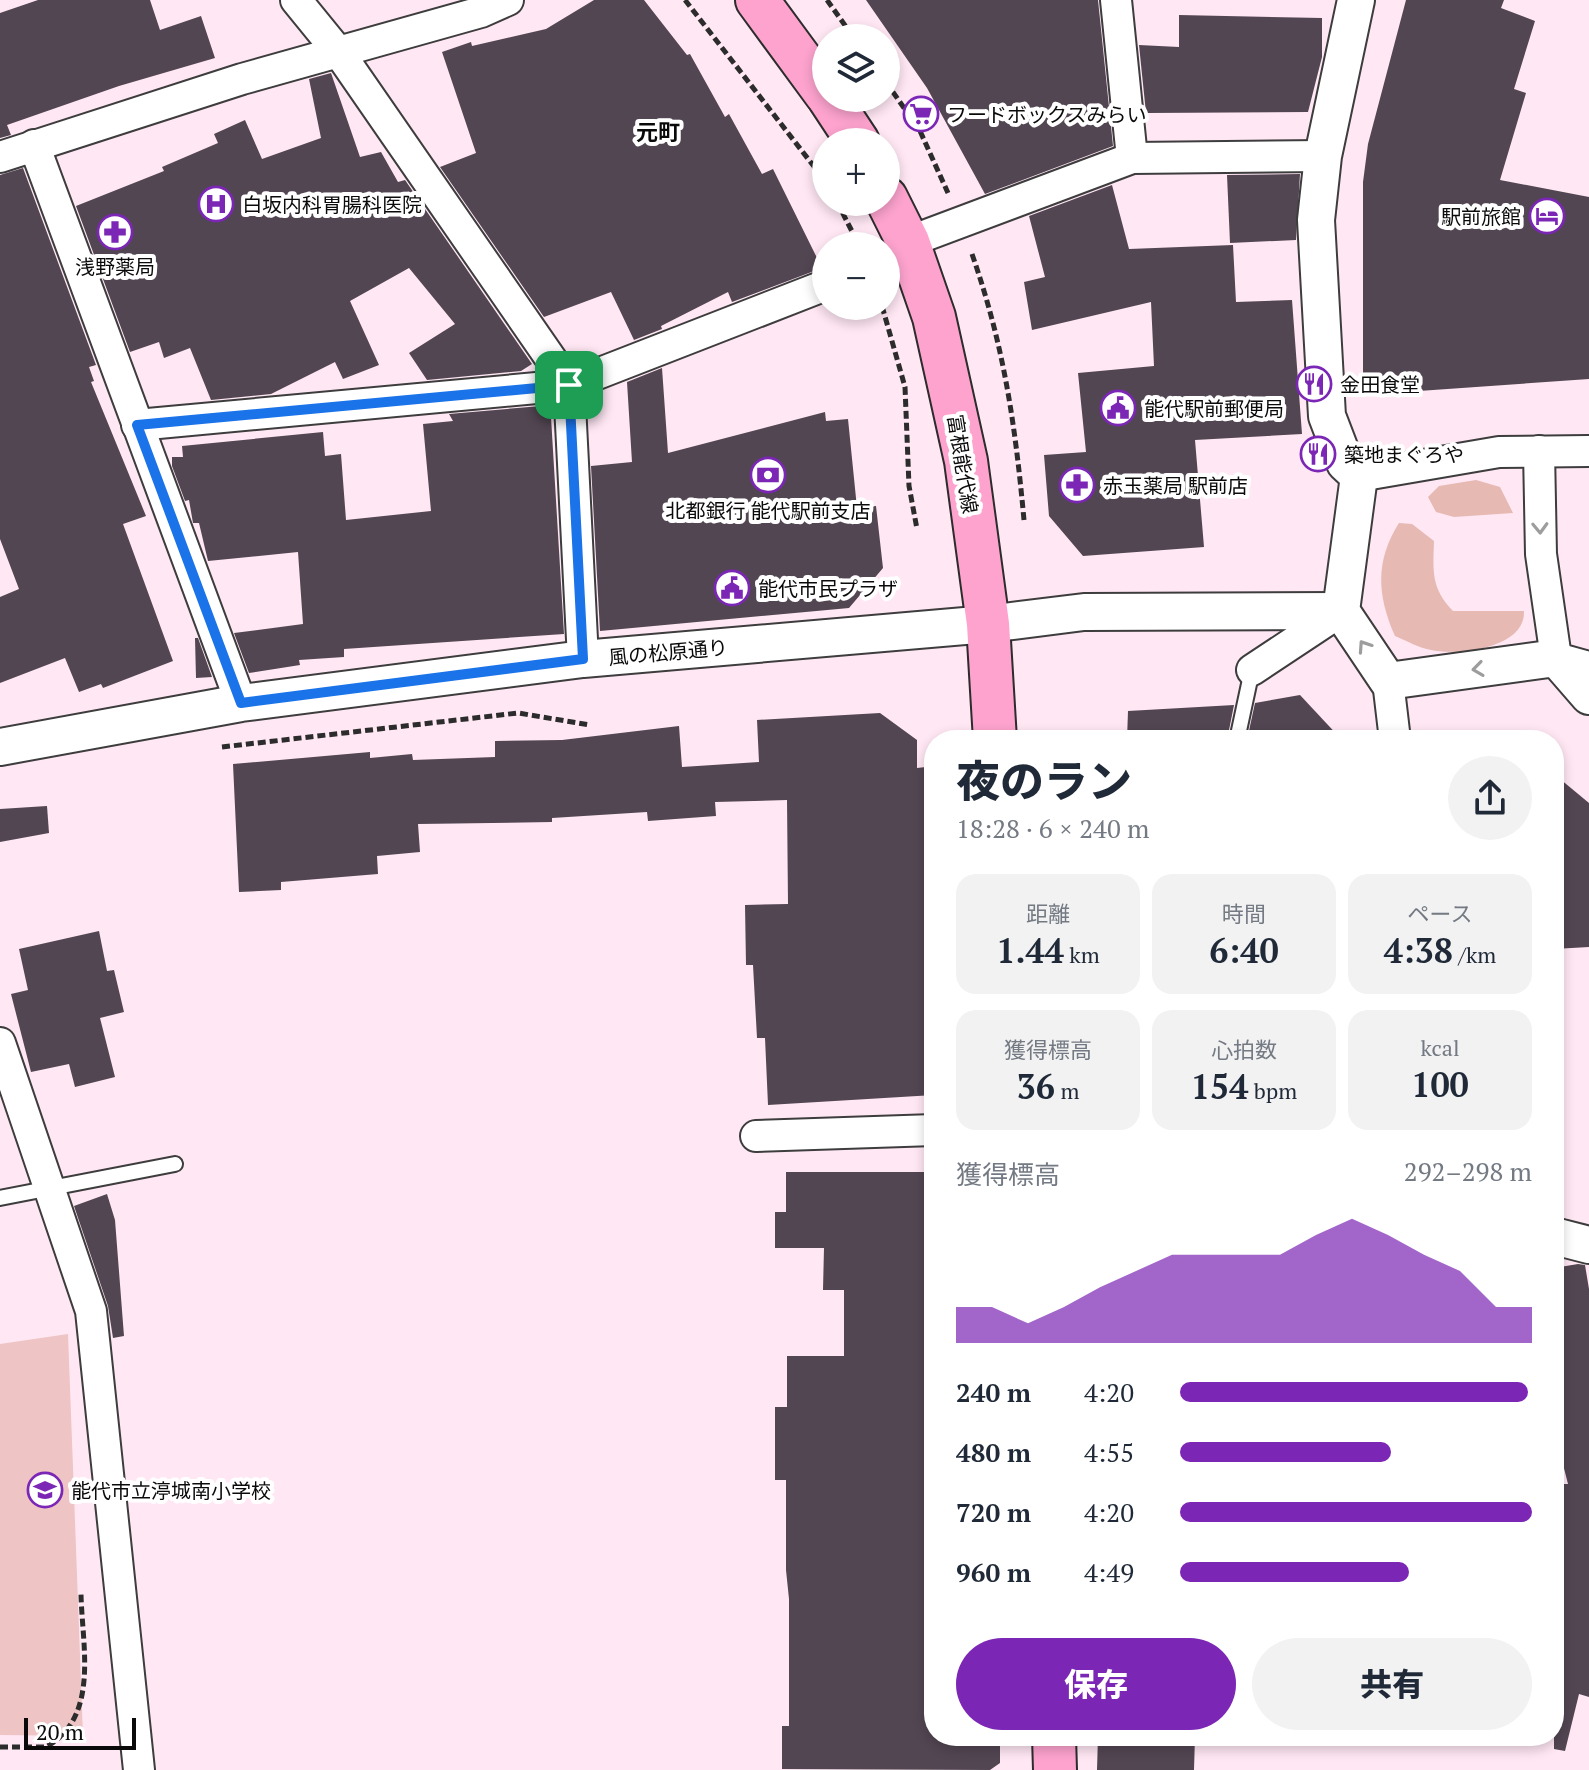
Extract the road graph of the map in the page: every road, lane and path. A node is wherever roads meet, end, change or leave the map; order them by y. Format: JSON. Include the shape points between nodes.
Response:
{"nodes":[{"id":1,"x":296,"y":0,"type":"edge"},
{"id":2,"x":508,"y":0,"type":"edge"},
{"id":3,"x":685,"y":0,"type":"edge"},
{"id":4,"x":757,"y":0,"type":"edge"},
{"id":5,"x":827,"y":0,"type":"edge"},
{"id":6,"x":1116,"y":0,"type":"edge"},
{"id":7,"x":1356,"y":0,"type":"edge"},
{"id":8,"x":844,"y":24,"type":"edge"},
{"id":9,"x":340,"y":54,"type":"junction"},
{"id":10,"x":812,"y":74,"type":"edge"},
{"id":11,"x":900,"y":102,"type":"edge"},
{"id":12,"x":34,"y":145,"type":"junction"},
{"id":13,"x":1323,"y":156,"type":"junction"},
{"id":14,"x":0,"y":157,"type":"edge"},
{"id":15,"x":1132,"y":158,"type":"junction"},
{"id":16,"x":812,"y":164,"type":"edge"},
{"id":17,"x":891,"y":216,"type":"edge"},
{"id":18,"x":961,"y":222,"type":"junction"},
{"id":19,"x":901,"y":252,"type":"edge"},
{"id":20,"x":812,"y":290,"type":"edge"},
{"id":21,"x":886,"y":320,"type":"edge"},
{"id":22,"x":569,"y":385,"type":"junction"},
{"id":23,"x":137,"y":425,"type":"junction"},
{"id":24,"x":1539,"y":451,"type":"junction"},
{"id":25,"x":1589,"y":451,"type":"edge"},
{"id":26,"x":1359,"y":476,"type":"junction"},
{"id":27,"x":1024,"y":520,"type":"dead end"},
{"id":28,"x":917,"y":529,"type":"dead end"},
{"id":29,"x":1341,"y":611,"type":"junction"},
{"id":30,"x":988,"y":624,"type":"junction"},
{"id":31,"x":583,"y":659,"type":"junction"},
{"id":32,"x":1572,"y":663,"type":"edge"},
{"id":33,"x":1252,"y":670,"type":"joint"},
{"id":34,"x":1388,"y":681,"type":"junction"},
{"id":35,"x":1589,"y":696,"type":"edge"},
{"id":36,"x":241,"y":703,"type":"junction"},
{"id":37,"x":590,"y":725,"type":"dead end"},
{"id":38,"x":994,"y":730,"type":"edge"},
{"id":39,"x":1239,"y":730,"type":"edge"},
{"id":40,"x":1394,"y":730,"type":"edge"},
{"id":41,"x":0,"y":747,"type":"edge"},
{"id":42,"x":220,"y":748,"type":"dead end"},
{"id":43,"x":0,"y":1043,"type":"edge"},
{"id":44,"x":924,"y":1130,"type":"edge"},
{"id":45,"x":756,"y":1136,"type":"dead end"},
{"id":46,"x":175,"y":1164,"type":"dead end"},
{"id":47,"x":49,"y":1189,"type":"junction"},
{"id":48,"x":0,"y":1198,"type":"edge"},
{"id":49,"x":1564,"y":1239,"type":"edge"},
{"id":50,"x":1589,"y":1245,"type":"edge"},
{"id":51,"x":81,"y":1594,"type":"dead end"},
{"id":52,"x":1054,"y":1746,"type":"edge"},
{"id":53,"x":0,"y":1747,"type":"edge"},
{"id":54,"x":139,"y":1770,"type":"edge"},
{"id":55,"x":1055,"y":1770,"type":"edge"}],
"edges":[{"from":1,"to":9,"type":"street"},
{"from":2,"to":9,"type":"street"},
{"from":3,"to":16,"type":"path"},
{"from":4,"to":10,"type":"main road"},
{"from":5,"to":8,"type":"path"},
{"from":6,"to":15,"type":"street"},
{"from":7,"to":13,"type":"street"},
{"from":9,"to":12,"type":"street"},
{"from":9,"to":22,"type":"street"},
{"from":11,"to":18,"type":"path","via":[[920,131]]},
{"from":12,"to":14,"type":"street"},
{"from":12,"to":23,"type":"street"},
{"from":13,"to":15,"type":"street"},
{"from":13,"to":26,"type":"street","via":[[1316,220],[1327,416],[1345,463]]},
{"from":15,"to":18,"type":"street"},
{"from":17,"to":19,"type":"main road","name":"富根能代線"},
{"from":18,"to":19,"type":"street"},
{"from":18,"to":27,"type":"path","via":[[995,322],[1015,426]]},
{"from":19,"to":30,"type":"main road","name":"富根能代線","via":[[934,317],[962,446]]},
{"from":20,"to":22,"type":"street"},
{"from":21,"to":28,"type":"path","via":[[905,387],[909,486]]},
{"from":22,"to":23,"type":"street"},
{"from":22,"to":31,"type":"street"},
{"from":23,"to":36,"type":"street"},
{"from":24,"to":25,"type":"street"},
{"from":24,"to":26,"type":"street","via":[[1499,452]]},
{"from":24,"to":32,"type":"street","one_way":true,"via":[[1541,554]]},
{"from":26,"to":29,"type":"street"},
{"from":29,"to":30,"type":"street","name":"風の松原通り","via":[[1084,612]]},
{"from":29,"to":33,"type":"street"},
{"from":34,"to":29,"type":"street","one_way":true},
{"from":30,"to":31,"type":"street","name":"風の松原通り"},
{"from":30,"to":38,"type":"main road","name":"富根能代線"},
{"from":31,"to":36,"type":"street","name":"風の松原通り"},
{"from":32,"to":34,"type":"street","one_way":true},
{"from":32,"to":35,"type":"street"},
{"from":33,"to":39,"type":"lane"},
{"from":34,"to":40,"type":"street"},
{"from":36,"to":41,"type":"street","name":"風の松原通り"},
{"from":37,"to":42,"type":"path","via":[[518,713]]},
{"from":43,"to":47,"type":"street"},
{"from":44,"to":45,"type":"street"},
{"from":46,"to":47,"type":"lane"},
{"from":47,"to":48,"type":"lane"},
{"from":47,"to":54,"type":"street","via":[[91,1311]]},
{"from":49,"to":50,"type":"street"},
{"from":51,"to":53,"type":"path","via":[[84,1699],[73,1724],[46,1747]]},
{"from":52,"to":55,"type":"main road"}]}
